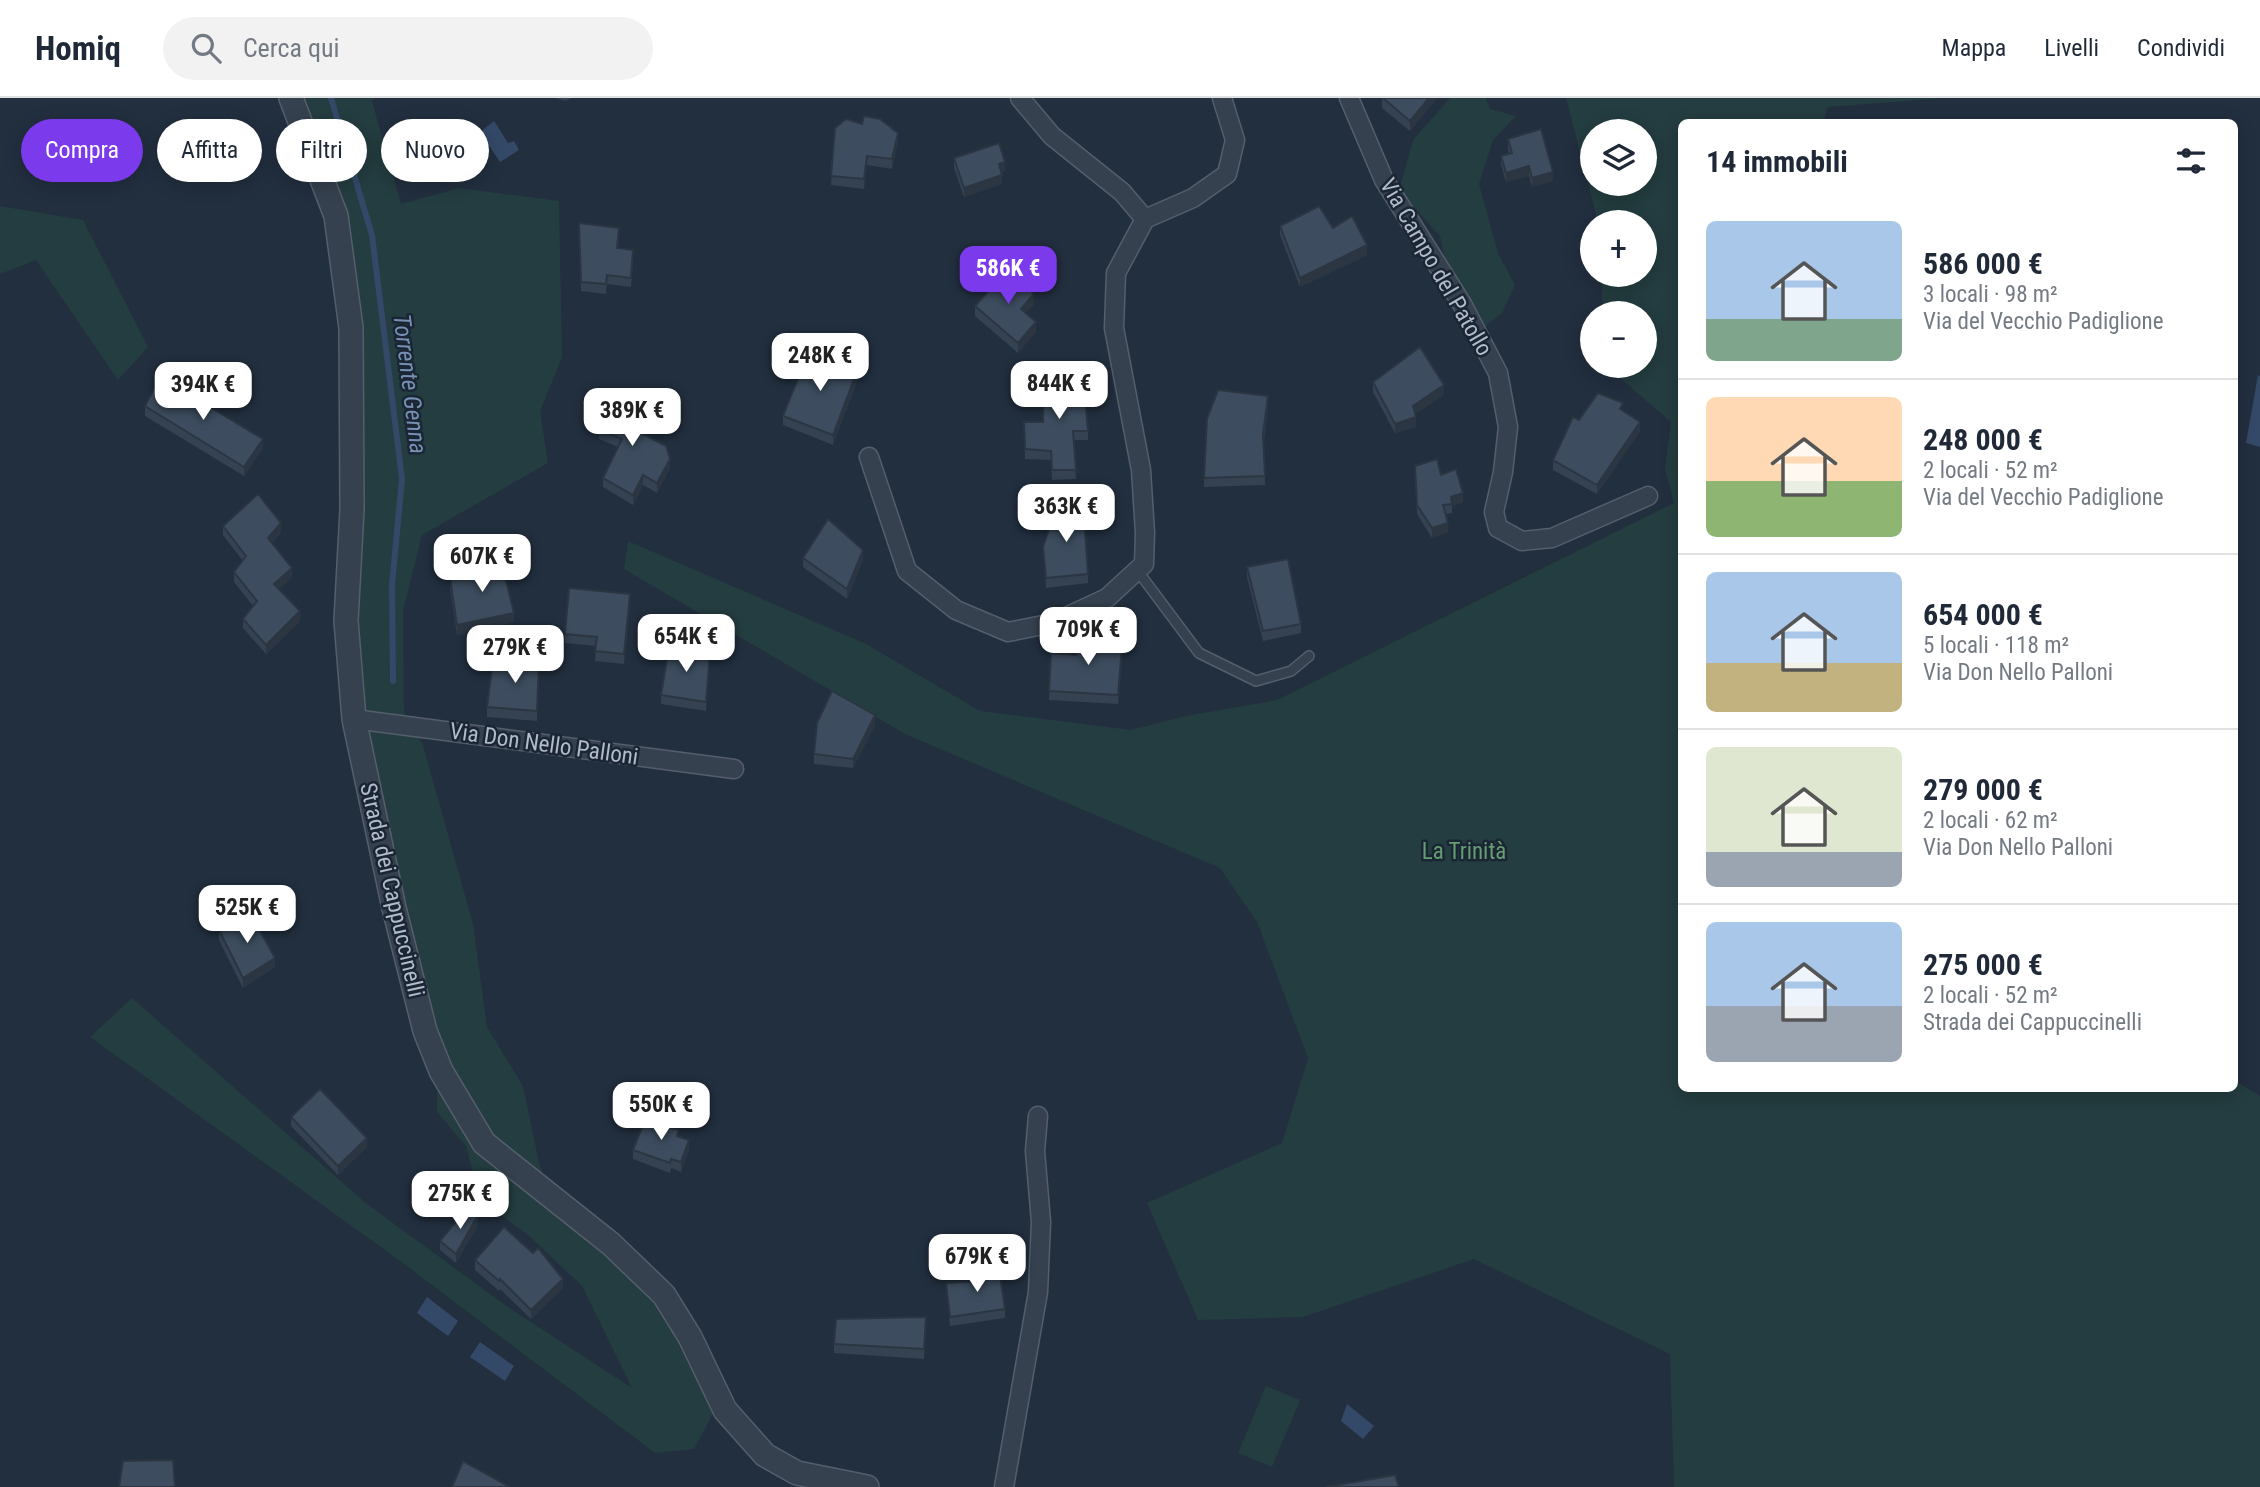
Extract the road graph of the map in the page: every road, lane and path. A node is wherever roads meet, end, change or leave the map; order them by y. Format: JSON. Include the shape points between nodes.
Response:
{"nodes":[{"id":1,"x":291,"y":98,"type":"edge"},
{"id":2,"x":1020,"y":98,"type":"edge"},
{"id":3,"x":1222,"y":98,"type":"edge"},
{"id":4,"x":1349,"y":98,"type":"edge"},
{"id":5,"x":1145,"y":219,"type":"junction"},
{"id":6,"x":869,"y":457,"type":"dead end"},
{"id":7,"x":1648,"y":496,"type":"dead end"},
{"id":8,"x":1137,"y":570,"type":"junction"},
{"id":9,"x":1309,"y":656,"type":"dead end"},
{"id":10,"x":354,"y":719,"type":"junction"},
{"id":11,"x":734,"y":769,"type":"dead end"},
{"id":12,"x":1038,"y":1116,"type":"dead end"},
{"id":13,"x":867,"y":1487,"type":"edge"},
{"id":14,"x":1004,"y":1487,"type":"edge"}],
"edges":[{"from":1,"to":10,"type":"street","name":"Strada dei Cappuccinelli","via":[[336,216],[351,328],[352,509],[346,621]]},
{"from":2,"to":5,"type":"street","via":[[1052,136],[1122,192]]},
{"from":3,"to":5,"type":"street","via":[[1235,140],[1227,174],[1193,198]]},
{"from":4,"to":7,"type":"street","name":"Via Campo del Patollo","via":[[1384,180],[1462,304],[1497,373],[1508,427],[1494,512],[1498,528],[1522,541],[1552,538]]},
{"from":5,"to":8,"type":"street","via":[[1116,273],[1114,328],[1141,470],[1144,564]]},
{"from":6,"to":8,"type":"street","via":[[907,571],[956,610],[1008,632],[1053,623],[1107,598]]},
{"from":8,"to":9,"type":"lane","via":[[1199,653],[1256,681],[1291,671]]},
{"from":10,"to":11,"type":"street","name":"Via Don Nello Palloni"},
{"from":10,"to":13,"type":"street","name":"Strada dei Cappuccinelli","via":[[425,1031],[441,1072],[484,1143],[611,1244],[664,1295],[725,1410],[765,1455],[797,1473]]},
{"from":12,"to":14,"type":"street","via":[[1038,1292]]}]}
